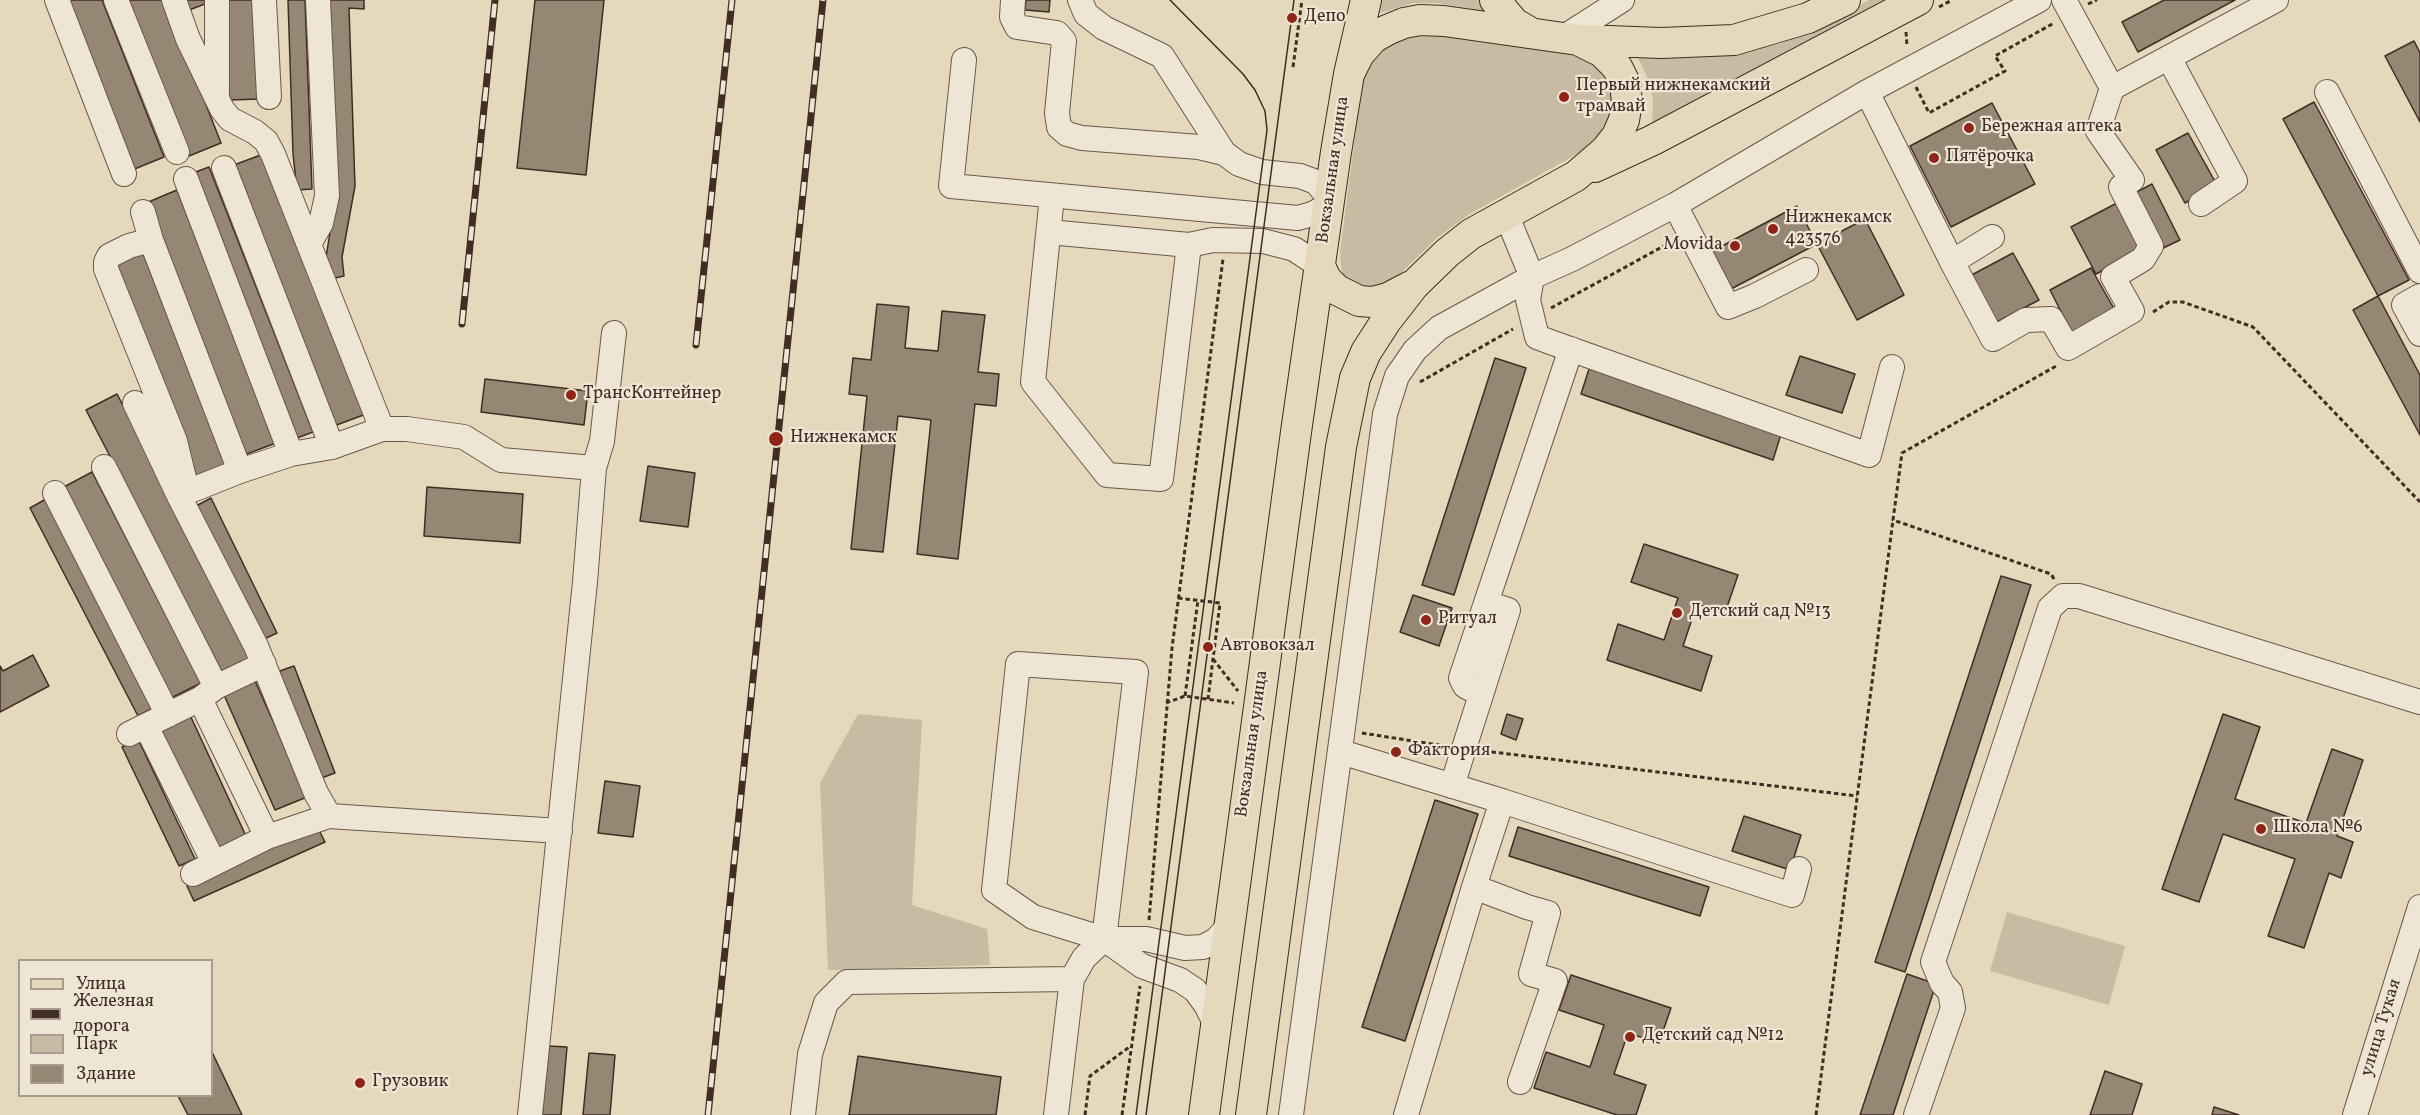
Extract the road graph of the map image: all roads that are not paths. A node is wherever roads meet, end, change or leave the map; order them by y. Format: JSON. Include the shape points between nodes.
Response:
{"nodes":[{"id":1,"x":57,"y":0,"type":"edge"},
{"id":2,"x":117,"y":0,"type":"edge"},
{"id":3,"x":174,"y":0,"type":"edge"},
{"id":4,"x":217,"y":0,"type":"edge"},
{"id":5,"x":264,"y":0,"type":"edge"},
{"id":6,"x":318,"y":0,"type":"edge"},
{"id":7,"x":1013,"y":0,"type":"edge"},
{"id":8,"x":1080,"y":0,"type":"edge"},
{"id":9,"x":1366,"y":0,"type":"edge"},
{"id":10,"x":1495,"y":0,"type":"edge"},
{"id":11,"x":1622,"y":0,"type":"edge"},
{"id":12,"x":1845,"y":0,"type":"edge"},
{"id":13,"x":1918,"y":0,"type":"edge"},
{"id":14,"x":2039,"y":0,"type":"edge"},
{"id":15,"x":2064,"y":0,"type":"edge"},
{"id":16,"x":2276,"y":0,"type":"edge"},
{"id":17,"x":1531,"y":33,"type":"junction"},
{"id":18,"x":1571,"y":38,"type":"junction"},
{"id":19,"x":2169,"y":58,"type":"junction"},
{"id":20,"x":964,"y":60,"type":"dead end"},
{"id":21,"x":1348,"y":74,"type":"junction"},
{"id":22,"x":2112,"y":88,"type":"junction"},
{"id":23,"x":1867,"y":92,"type":"junction"},
{"id":24,"x":2327,"y":92,"type":"dead end"},
{"id":25,"x":269,"y":97,"type":"dead end"},
{"id":26,"x":217,"y":99,"type":"junction"},
{"id":27,"x":177,"y":152,"type":"dead end"},
{"id":28,"x":1336,"y":152,"type":"junction"},
{"id":29,"x":1224,"y":153,"type":"junction"},
{"id":30,"x":224,"y":168,"type":"dead end"},
{"id":31,"x":124,"y":174,"type":"dead end"},
{"id":32,"x":1300,"y":176,"type":"junction"},
{"id":33,"x":1576,"y":176,"type":"junction"},
{"id":34,"x":186,"y":179,"type":"dead end"},
{"id":35,"x":1052,"y":196,"type":"junction"},
{"id":36,"x":1329,"y":202,"type":"junction"},
{"id":37,"x":2201,"y":204,"type":"dead end"},
{"id":38,"x":1675,"y":205,"type":"junction"},
{"id":39,"x":144,"y":212,"type":"dead end"},
{"id":40,"x":1506,"y":214,"type":"junction"},
{"id":41,"x":1049,"y":232,"type":"junction"},
{"id":42,"x":1992,"y":237,"type":"dead end"},
{"id":43,"x":151,"y":240,"type":"junction"},
{"id":44,"x":309,"y":244,"type":"junction"},
{"id":45,"x":1189,"y":244,"type":"junction"},
{"id":46,"x":1952,"y":262,"type":"junction"},
{"id":47,"x":1320,"y":266,"type":"junction"},
{"id":48,"x":1806,"y":270,"type":"dead end"},
{"id":49,"x":2420,"y":271,"type":"edge"},
{"id":50,"x":1532,"y":277,"type":"junction"},
{"id":51,"x":1414,"y":285,"type":"junction"},
{"id":52,"x":2420,"y":296,"type":"edge"},
{"id":53,"x":614,"y":333,"type":"dead end"},
{"id":54,"x":2420,"y":334,"type":"edge"},
{"id":55,"x":1571,"y":349,"type":"junction"},
{"id":56,"x":1892,"y":367,"type":"dead end"},
{"id":57,"x":135,"y":403,"type":"dead end"},
{"id":58,"x":382,"y":429,"type":"junction"},
{"id":59,"x":332,"y":447,"type":"junction"},
{"id":60,"x":291,"y":454,"type":"junction"},
{"id":61,"x":104,"y":467,"type":"dead end"},
{"id":62,"x":594,"y":468,"type":"junction"},
{"id":63,"x":240,"y":471,"type":"junction"},
{"id":64,"x":55,"y":493,"type":"dead end"},
{"id":65,"x":184,"y":495,"type":"junction"},
{"id":66,"x":264,"y":664,"type":"junction"},
{"id":67,"x":208,"y":693,"type":"junction"},
{"id":68,"x":2420,"y":702,"type":"edge"},
{"id":69,"x":168,"y":715,"type":"junction"},
{"id":70,"x":1341,"y":752,"type":"junction"},
{"id":71,"x":1452,"y":786,"type":"junction"},
{"id":72,"x":1502,"y":801,"type":"junction"},
{"id":73,"x":329,"y":816,"type":"junction"},
{"id":74,"x":560,"y":831,"type":"junction"},
{"id":75,"x":267,"y":837,"type":"junction"},
{"id":76,"x":1799,"y":869,"type":"dead end"},
{"id":77,"x":1474,"y":887,"type":"junction"},
{"id":78,"x":2418,"y":917,"type":"edge"},
{"id":79,"x":1229,"y":926,"type":"junction"},
{"id":80,"x":1104,"y":939,"type":"junction"},
{"id":81,"x":1072,"y":979,"type":"junction"},
{"id":82,"x":1215,"y":1025,"type":"junction"},
{"id":83,"x":1520,"y":1082,"type":"dead end"},
{"id":84,"x":530,"y":1115,"type":"edge"},
{"id":85,"x":803,"y":1115,"type":"edge"},
{"id":86,"x":1056,"y":1115,"type":"edge"},
{"id":87,"x":1204,"y":1115,"type":"edge"},
{"id":88,"x":1251,"y":1115,"type":"edge"},
{"id":89,"x":1292,"y":1115,"type":"edge"},
{"id":90,"x":1406,"y":1115,"type":"edge"},
{"id":91,"x":1916,"y":1115,"type":"edge"},
{"id":92,"x":2355,"y":1115,"type":"edge"}],
"edges":[{"from":1,"to":31,"type":"street"},
{"from":2,"to":27,"type":"street"},
{"from":3,"to":26,"type":"street"},
{"from":4,"to":26,"type":"street"},
{"from":5,"to":25,"type":"street"},
{"from":6,"to":44,"type":"street","via":[[327,196],[321,223]]},
{"from":7,"to":29,"type":"street","via":[[1012,17],[1017,27],[1057,33],[1064,41],[1057,113],[1059,127],[1067,134]]},
{"from":8,"to":29,"type":"street","via":[[1086,14],[1104,28],[1162,56]]},
{"from":9,"to":21,"type":"main road","name":"Вокзальная улица"},
{"from":10,"to":17,"type":"main road","via":[[1514,23]]},
{"from":11,"to":18,"type":"street"},
{"from":12,"to":18,"type":"main road","via":[[1808,18],[1734,40],[1661,44]]},
{"from":13,"to":33,"type":"main road"},
{"from":14,"to":23,"type":"street"},
{"from":15,"to":22,"type":"street"},
{"from":16,"to":19,"type":"street"},
{"from":17,"to":18,"type":"main road","name":"Вокзальная улица"},
{"from":17,"to":21,"type":"main road","name":"Вокзальная улица","via":[[1444,21],[1404,23],[1373,38]]},
{"from":18,"to":33,"type":"main road","name":"Вокзальная улица","via":[[1602,52],[1617,68],[1625,82],[1627,102],[1617,136]]},
{"from":19,"to":22,"type":"street"},
{"from":19,"to":37,"type":"street","via":[[2235,181]]},
{"from":20,"to":35,"type":"street","via":[[951,186]]},
{"from":21,"to":28,"type":"main road","name":"Вокзальная улица"},
{"from":22,"to":46,"type":"street","via":[[2098,131],[2132,180],[2121,187],[2151,246],[2144,259],[2113,277],[2132,311],[2068,348],[2050,319],[2026,320],[1993,339]]},
{"from":23,"to":38,"type":"street"},
{"from":23,"to":46,"type":"street"},
{"from":24,"to":49,"type":"street"},
{"from":26,"to":44,"type":"street","via":[[230,119],[266,141]]},
{"from":28,"to":32,"type":"street","via":[[1317,174]]},
{"from":28,"to":36,"type":"main road","name":"Вокзальная улица"},
{"from":29,"to":32,"type":"street","via":[[1239,164],[1262,172]]},
{"from":30,"to":59,"type":"street"},
{"from":32,"to":36,"type":"street","via":[[1316,182]]},
{"from":33,"to":40,"type":"main road","name":"Вокзальная улица"},
{"from":34,"to":60,"type":"street"},
{"from":35,"to":36,"type":"street","via":[[1298,218]]},
{"from":35,"to":41,"type":"street"},
{"from":36,"to":47,"type":"main road","name":"Вокзальная улица"},
{"from":38,"to":48,"type":"street","via":[[1728,306]]},
{"from":38,"to":50,"type":"street"},
{"from":39,"to":43,"type":"street"},
{"from":40,"to":50,"type":"street"},
{"from":40,"to":51,"type":"main road","name":"Вокзальная улица","via":[[1471,234]]},
{"from":41,"to":45,"type":"street"},
{"from":41,"to":45,"type":"street","via":[[1032,382],[1107,475],[1161,479]]},
{"from":42,"to":46,"type":"street"},
{"from":43,"to":63,"type":"street"},
{"from":43,"to":65,"type":"street","via":[[109,256],[106,269],[175,441]]},
{"from":44,"to":58,"type":"street"},
{"from":45,"to":47,"type":"street","via":[[1263,241],[1283,245]]},
{"from":47,"to":51,"type":"main road","name":"Вокзальная улица","via":[[1337,291],[1359,301],[1388,298]]},
{"from":47,"to":79,"type":"main road","name":"Вокзальная улица"},
{"from":50,"to":55,"type":"street","via":[[1528,300],[1537,337]]},
{"from":50,"to":70,"type":"street","via":[[1438,328],[1414,350],[1397,376],[1385,414]]},
{"from":51,"to":88,"type":"main road","name":"Вокзальная улица","via":[[1366,352],[1347,411]]},
{"from":52,"to":54,"type":"street","via":[[2404,305]]},
{"from":53,"to":62,"type":"street","via":[[602,441]]},
{"from":55,"to":56,"type":"street","via":[[1869,455]]},
{"from":55,"to":71,"type":"street","via":[[1486,603],[1508,610]]},
{"from":57,"to":65,"type":"street"},
{"from":58,"to":59,"type":"street"},
{"from":58,"to":62,"type":"street","via":[[464,437],[501,459]]},
{"from":59,"to":60,"type":"street"},
{"from":60,"to":63,"type":"street"},
{"from":61,"to":67,"type":"street"},
{"from":62,"to":74,"type":"street"},
{"from":63,"to":65,"type":"street"},
{"from":64,"to":69,"type":"street"},
{"from":65,"to":66,"type":"street"},
{"from":66,"to":67,"type":"street"},
{"from":66,"to":73,"type":"street"},
{"from":67,"to":69,"type":"street"},
{"from":67,"to":75,"type":"street"},
{"from":68,"to":91,"type":"street","via":[[2079,596],[2063,596],[2050,608],[1933,962],[1950,992],[1953,1008]]},
{"from":69,"to":75,"type":"street","via":[[137,730],[203,869]]},
{"from":70,"to":71,"type":"street"},
{"from":70,"to":89,"type":"street"},
{"from":71,"to":72,"type":"street"},
{"from":72,"to":76,"type":"street","via":[[1792,895]]},
{"from":72,"to":77,"type":"street"},
{"from":73,"to":74,"type":"street"},
{"from":73,"to":75,"type":"street"},
{"from":74,"to":84,"type":"street"},
{"from":77,"to":83,"type":"street","via":[[1548,913],[1531,974],[1555,981]]},
{"from":77,"to":90,"type":"street"},
{"from":78,"to":92,"type":"street","name":"улица Тукая"},
{"from":79,"to":80,"type":"street","via":[[1203,947],[1185,948],[1146,939]]},
{"from":79,"to":82,"type":"main road","name":"Вокзальная улица"},
{"from":80,"to":80,"type":"street","via":[[1136,672],[1018,664],[994,890],[1033,917]]},
{"from":80,"to":81,"type":"street","via":[[1084,958]]},
{"from":80,"to":82,"type":"street","via":[[1142,966],[1195,990]]},
{"from":81,"to":85,"type":"street","via":[[847,982],[826,1003],[810,1054]]},
{"from":81,"to":86,"type":"street"},
{"from":82,"to":87,"type":"main road","name":"Вокзальная улица"}]}
